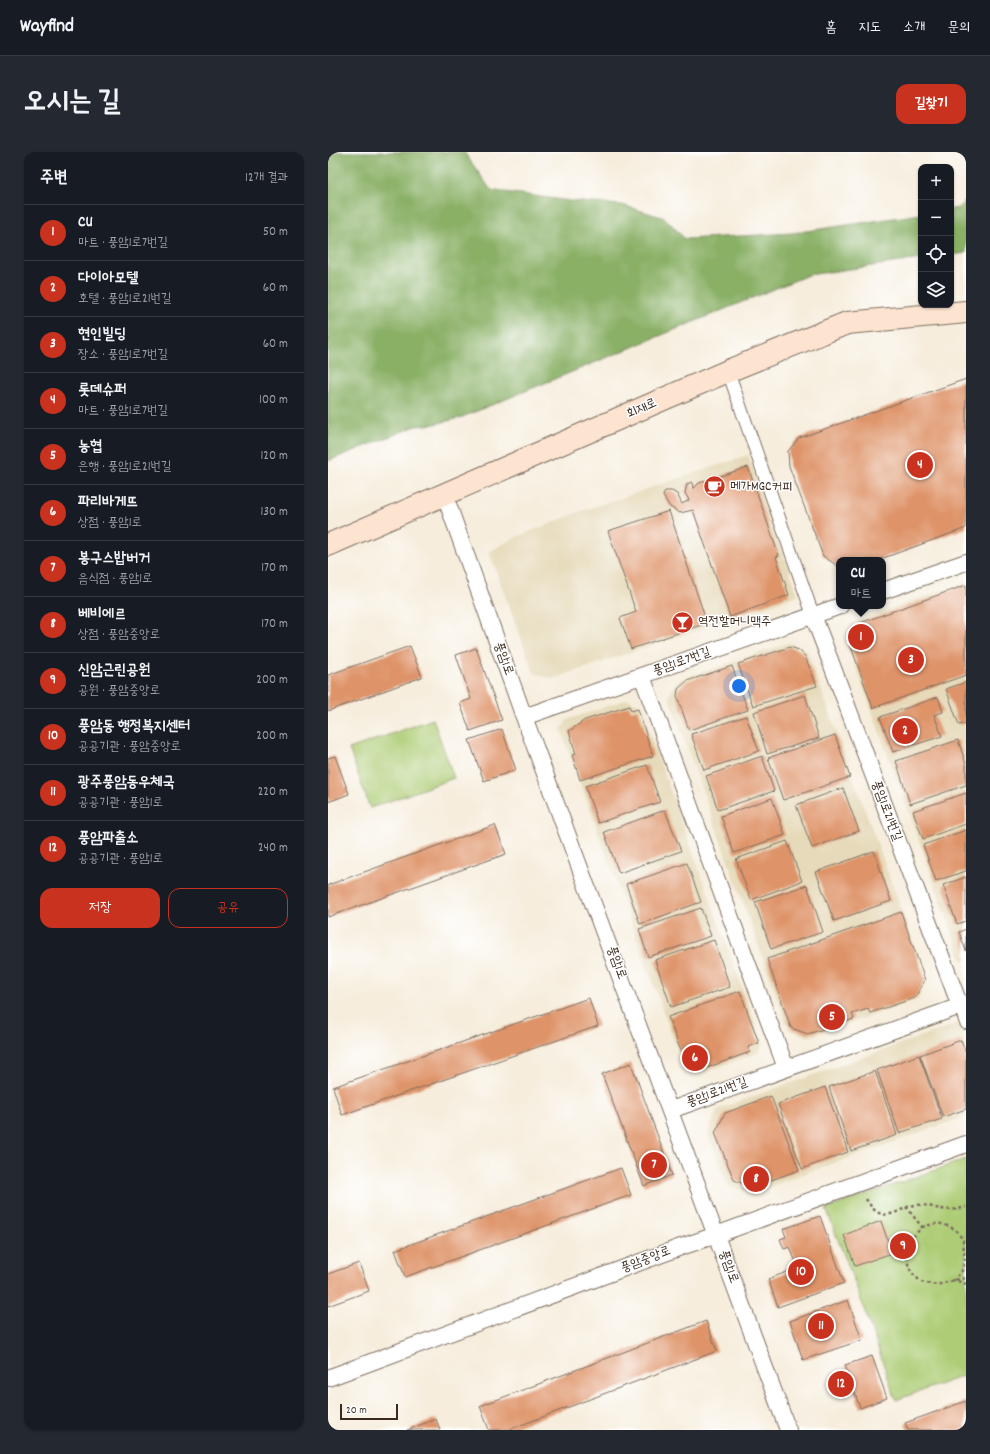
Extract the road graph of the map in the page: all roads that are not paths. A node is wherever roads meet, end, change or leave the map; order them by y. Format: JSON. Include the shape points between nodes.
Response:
{"nodes":[{"id":1,"x":966,"y":312,"type":"edge"},
{"id":2,"x":728,"y":371,"type":"junction"},
{"id":3,"x":445,"y":496,"type":"junction"},
{"id":4,"x":328,"y":545,"type":"edge"},
{"id":5,"x":966,"y":562,"type":"edge"},
{"id":6,"x":886,"y":590,"type":"edge"},
{"id":7,"x":836,"y":607,"type":"edge"},
{"id":8,"x":813,"y":615,"type":"junction"},
{"id":9,"x":642,"y":676,"type":"junction"},
{"id":10,"x":524,"y":718,"type":"junction"},
{"id":11,"x":963,"y":1005,"type":"edge"},
{"id":12,"x":966,"y":1023,"type":"edge"},
{"id":13,"x":786,"y":1068,"type":"junction"},
{"id":14,"x":671,"y":1110,"type":"junction"},
{"id":15,"x":966,"y":1144,"type":"edge"},
{"id":16,"x":716,"y":1235,"type":"junction"},
{"id":17,"x":328,"y":1378,"type":"edge"},
{"id":18,"x":788,"y":1430,"type":"edge"}],
"edges":[{"from":1,"to":2,"type":"main road","name":"회재로","via":[[847,323]]},
{"from":2,"to":3,"type":"main road","name":"회재로"},
{"from":2,"to":8,"type":"street"},
{"from":3,"to":4,"type":"main road","name":"회재로"},
{"from":3,"to":10,"type":"street","name":"풍암1로"},
{"from":5,"to":6,"type":"street"},
{"from":7,"to":8,"type":"street","name":"풍암1로7번길"},
{"from":8,"to":9,"type":"street","name":"풍암1로7번길"},
{"from":8,"to":11,"type":"street","name":"풍암1로21번길"},
{"from":9,"to":10,"type":"street","name":"풍암1로7번길"},
{"from":9,"to":13,"type":"street"},
{"from":10,"to":14,"type":"street","name":"풍암1로"},
{"from":11,"to":12,"type":"street","name":"풍암1로21번길"},
{"from":11,"to":13,"type":"street","name":"풍암1로21번길"},
{"from":13,"to":14,"type":"street","name":"풍암1로21번길"},
{"from":14,"to":16,"type":"street","name":"풍암1로"},
{"from":15,"to":16,"type":"street","name":"풍암중앙로"},
{"from":16,"to":17,"type":"street","name":"풍암중앙로"},
{"from":16,"to":18,"type":"street","name":"풍암1로"}]}
